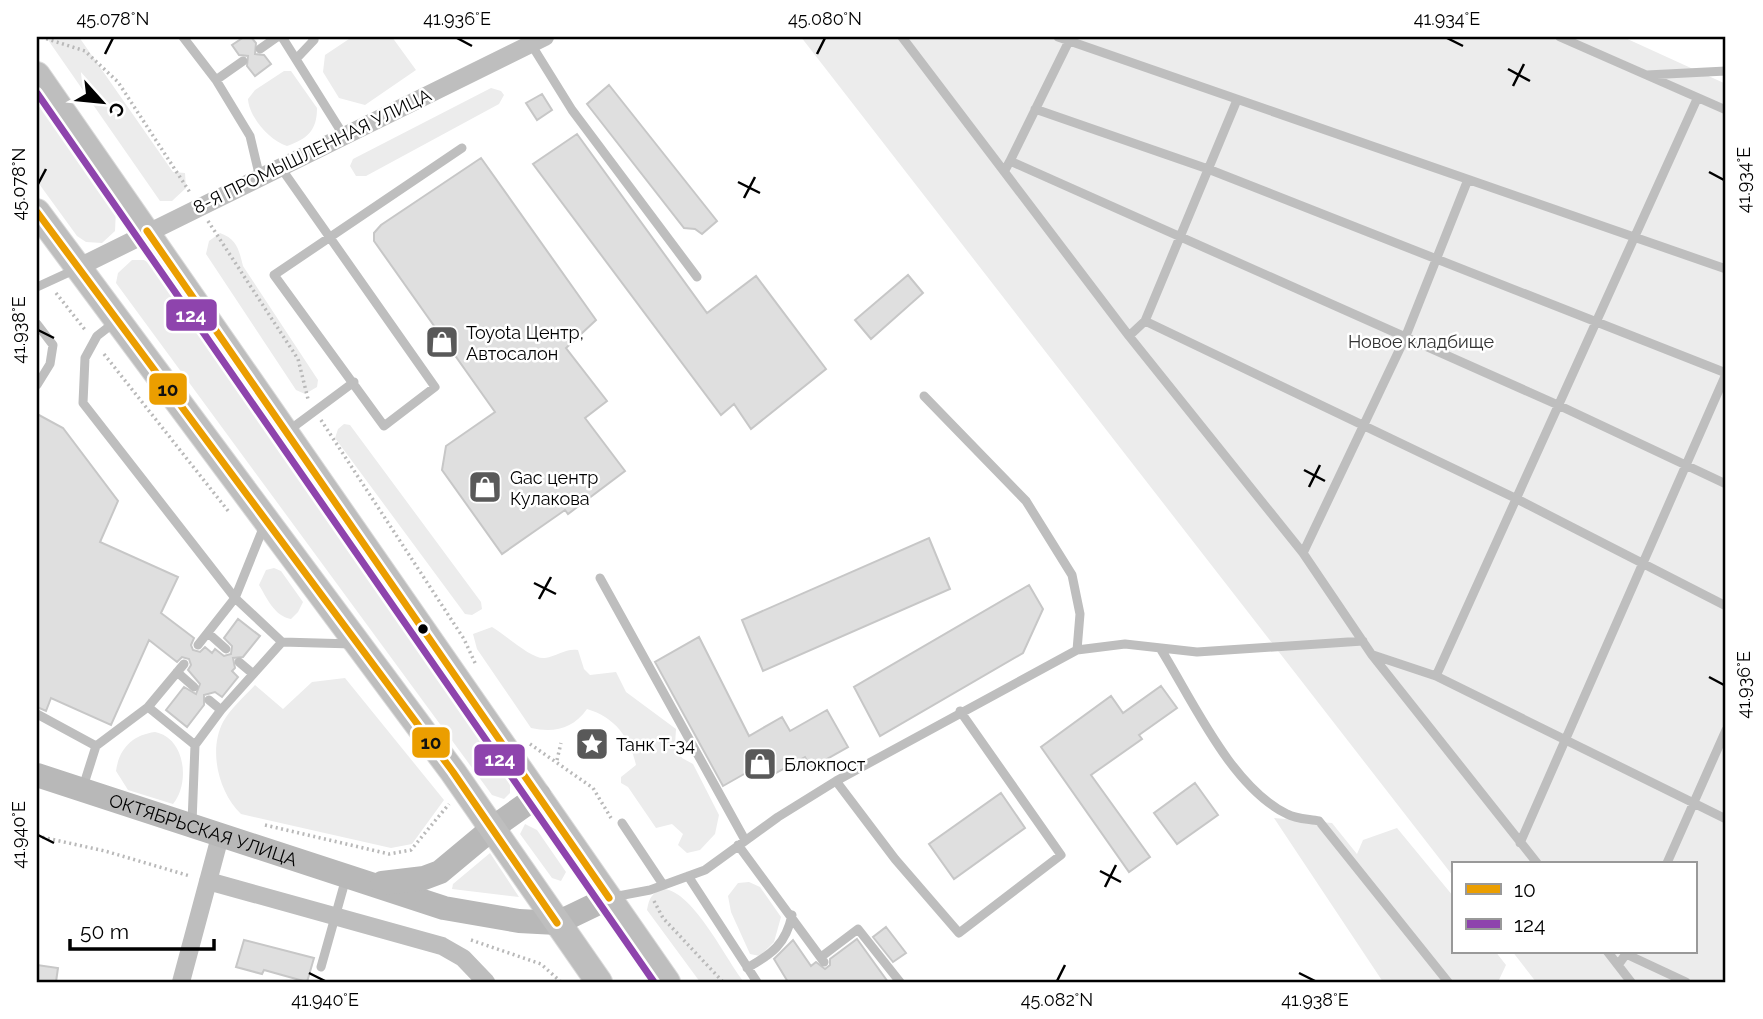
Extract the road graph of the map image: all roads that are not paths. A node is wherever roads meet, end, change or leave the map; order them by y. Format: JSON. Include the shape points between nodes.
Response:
{"nodes":[{"id":1,"x":183,"y":37,"type":"edge"},
{"id":2,"x":279,"y":37,"type":"edge"},
{"id":3,"x":312,"y":37,"type":"edge"},
{"id":4,"x":902,"y":37,"type":"edge"},
{"id":5,"x":1058,"y":37,"type":"edge"},
{"id":6,"x":1560,"y":37,"type":"edge"},
{"id":7,"x":538,"y":40,"type":"edge"},
{"id":8,"x":1069,"y":41,"type":"junction"},
{"id":9,"x":260,"y":49,"type":"dead end"},
{"id":10,"x":297,"y":58,"type":"junction"},
{"id":11,"x":243,"y":61,"type":"dead end"},
{"id":12,"x":1726,"y":71,"type":"edge"},
{"id":13,"x":37,"y":75,"type":"edge"},
{"id":14,"x":1646,"y":76,"type":"junction"},
{"id":15,"x":216,"y":80,"type":"junction"},
{"id":16,"x":1697,"y":99,"type":"junction"},
{"id":17,"x":1237,"y":100,"type":"junction"},
{"id":18,"x":1035,"y":109,"type":"junction"},
{"id":19,"x":1726,"y":110,"type":"edge"},
{"id":20,"x":344,"y":136,"type":"junction"},
{"id":21,"x":462,"y":148,"type":"dead end"},
{"id":22,"x":1010,"y":161,"type":"junction"},
{"id":23,"x":281,"y":168,"type":"junction"},
{"id":24,"x":1005,"y":170,"type":"junction"},
{"id":25,"x":1208,"y":170,"type":"junction"},
{"id":26,"x":260,"y":178,"type":"junction"},
{"id":27,"x":1467,"y":181,"type":"junction"},
{"id":28,"x":37,"y":212,"type":"edge"},
{"id":29,"x":147,"y":231,"type":"junction"},
{"id":30,"x":1181,"y":236,"type":"junction"},
{"id":31,"x":1635,"y":238,"type":"junction"},
{"id":32,"x":328,"y":239,"type":"junction"},
{"id":33,"x":1438,"y":260,"type":"junction"},
{"id":34,"x":79,"y":267,"type":"junction"},
{"id":35,"x":1726,"y":269,"type":"edge"},
{"id":36,"x":697,"y":277,"type":"dead end"},
{"id":37,"x":37,"y":287,"type":"edge"},
{"id":38,"x":119,"y":319,"type":"junction"},
{"id":39,"x":1145,"y":321,"type":"junction"},
{"id":40,"x":1596,"y":321,"type":"junction"},
{"id":41,"x":37,"y":324,"type":"edge"},
{"id":42,"x":1129,"y":336,"type":"junction"},
{"id":43,"x":1405,"y":338,"type":"junction"},
{"id":44,"x":1726,"y":373,"type":"edge"},
{"id":45,"x":354,"y":382,"type":"junction"},
{"id":46,"x":37,"y":385,"type":"edge"},
{"id":47,"x":924,"y":396,"type":"dead end"},
{"id":48,"x":1558,"y":405,"type":"junction"},
{"id":49,"x":1363,"y":427,"type":"junction"},
{"id":50,"x":286,"y":432,"type":"junction"},
{"id":51,"x":1687,"y":466,"type":"junction"},
{"id":52,"x":1726,"y":484,"type":"edge"},
{"id":53,"x":1515,"y":498,"type":"junction"},
{"id":54,"x":267,"y":520,"type":"junction"},
{"id":55,"x":1303,"y":553,"type":"junction"},
{"id":56,"x":1643,"y":564,"type":"junction"},
{"id":57,"x":600,"y":578,"type":"dead end"},
{"id":58,"x":235,"y":598,"type":"junction"},
{"id":59,"x":1726,"y":606,"type":"edge"},
{"id":60,"x":208,"y":633,"type":"junction"},
{"id":61,"x":1363,"y":641,"type":"junction"},
{"id":62,"x":282,"y":642,"type":"junction"},
{"id":63,"x":359,"y":644,"type":"junction"},
{"id":64,"x":198,"y":646,"type":"dead end"},
{"id":65,"x":1160,"y":648,"type":"junction"},
{"id":66,"x":226,"y":649,"type":"dead end"},
{"id":67,"x":1077,"y":650,"type":"junction"},
{"id":68,"x":1371,"y":654,"type":"junction"},
{"id":69,"x":239,"y":662,"type":"dead end"},
{"id":70,"x":184,"y":663,"type":"dead end"},
{"id":71,"x":177,"y":672,"type":"junction"},
{"id":72,"x":252,"y":673,"type":"junction"},
{"id":73,"x":1436,"y":676,"type":"junction"},
{"id":74,"x":194,"y":687,"type":"dead end"},
{"id":75,"x":209,"y":699,"type":"dead end"},
{"id":76,"x":148,"y":707,"type":"junction"},
{"id":77,"x":221,"y":710,"type":"junction"},
{"id":78,"x":961,"y":711,"type":"junction"},
{"id":79,"x":37,"y":714,"type":"edge"},
{"id":80,"x":1726,"y":730,"type":"edge"},
{"id":81,"x":1567,"y":738,"type":"junction"},
{"id":82,"x":195,"y":745,"type":"junction"},
{"id":83,"x":96,"y":746,"type":"junction"},
{"id":84,"x":37,"y":775,"type":"edge"},
{"id":85,"x":836,"y":781,"type":"junction"},
{"id":86,"x":82,"y":790,"type":"junction"},
{"id":87,"x":539,"y":796,"type":"junction"},
{"id":88,"x":1694,"y":804,"type":"junction"},
{"id":89,"x":1726,"y":819,"type":"edge"},
{"id":90,"x":618,"y":822,"type":"road end"},
{"id":91,"x":192,"y":824,"type":"junction"},
{"id":92,"x":494,"y":827,"type":"junction"},
{"id":93,"x":221,"y":833,"type":"junction"},
{"id":94,"x":741,"y":842,"type":"junction"},
{"id":95,"x":1520,"y":843,"type":"junction"},
{"id":96,"x":1536,"y":862,"type":"edge"},
{"id":97,"x":1667,"y":862,"type":"edge"},
{"id":98,"x":688,"y":876,"type":"junction"},
{"id":99,"x":347,"y":877,"type":"junction"},
{"id":100,"x":208,"y":881,"type":"junction"},
{"id":101,"x":371,"y":883,"type":"junction"},
{"id":102,"x":662,"y":883,"type":"junction"},
{"id":103,"x":609,"y":898,"type":"junction"},
{"id":104,"x":792,"y":915,"type":"junction"},
{"id":105,"x":335,"y":916,"type":"junction"},
{"id":106,"x":519,"y":921,"type":"junction"},
{"id":107,"x":557,"y":923,"type":"junction"},
{"id":108,"x":1608,"y":953,"type":"edge"},
{"id":109,"x":1625,"y":953,"type":"edge"},
{"id":110,"x":1628,"y":953,"type":"edge"},
{"id":111,"x":581,"y":956,"type":"junction"},
{"id":112,"x":1618,"y":965,"type":"junction"},
{"id":113,"x":321,"y":967,"type":"dead end"},
{"id":114,"x":747,"y":968,"type":"junction"},
{"id":115,"x":181,"y":982,"type":"edge"},
{"id":116,"x":486,"y":982,"type":"edge"},
{"id":117,"x":599,"y":982,"type":"edge"},
{"id":118,"x":667,"y":982,"type":"edge"},
{"id":119,"x":757,"y":982,"type":"edge"},
{"id":120,"x":900,"y":982,"type":"edge"},
{"id":121,"x":1448,"y":982,"type":"edge"},
{"id":122,"x":1631,"y":982,"type":"edge"},
{"id":123,"x":1686,"y":982,"type":"edge"}],
"edges":[{"from":1,"to":15,"type":"lane"},
{"from":2,"to":9,"type":"lane"},
{"from":2,"to":10,"type":"lane"},
{"from":3,"to":10,"type":"lane"},
{"from":4,"to":24,"type":"lane"},
{"from":5,"to":8,"type":"lane"},
{"from":6,"to":14,"type":"lane"},
{"from":7,"to":20,"type":"street","name":"8-Я ПРОМЫШЛЕННАЯ УЛИЦА"},
{"from":7,"to":36,"type":"lane","via":[[572,110]]},
{"from":8,"to":17,"type":"lane"},
{"from":8,"to":18,"type":"lane"},
{"from":10,"to":20,"type":"lane"},
{"from":11,"to":15,"type":"lane"},
{"from":12,"to":14,"type":"lane"},
{"from":13,"to":29,"type":"main road"},
{"from":14,"to":16,"type":"lane"},
{"from":15,"to":26,"type":"lane","via":[[250,136]]},
{"from":16,"to":19,"type":"lane"},
{"from":16,"to":31,"type":"lane"},
{"from":17,"to":25,"type":"lane"},
{"from":17,"to":27,"type":"lane"},
{"from":18,"to":22,"type":"lane"},
{"from":18,"to":25,"type":"lane"},
{"from":20,"to":23,"type":"street","name":"8-Я ПРОМЫШЛЕННАЯ УЛИЦА"},
{"from":21,"to":32,"type":"lane"},
{"from":22,"to":24,"type":"lane"},
{"from":22,"to":30,"type":"lane"},
{"from":23,"to":26,"type":"street","name":"8-Я ПРОМЫШЛЕННАЯ УЛИЦА"},
{"from":23,"to":32,"type":"lane"},
{"from":24,"to":42,"type":"lane"},
{"from":25,"to":30,"type":"lane"},
{"from":25,"to":33,"type":"lane"},
{"from":26,"to":29,"type":"street","name":"8-Я ПРОМЫШЛЕННАЯ УЛИЦА"},
{"from":27,"to":31,"type":"lane"},
{"from":27,"to":33,"type":"lane"},
{"from":28,"to":34,"type":"main road"},
{"from":29,"to":34,"type":"street","name":"8-Я ПРОМЫШЛЕННАЯ УЛИЦА"},
{"from":29,"to":50,"type":"main road"},
{"from":30,"to":39,"type":"lane"},
{"from":30,"to":43,"type":"lane"},
{"from":31,"to":35,"type":"lane"},
{"from":31,"to":40,"type":"lane"},
{"from":32,"to":45,"type":"lane","via":[[274,275]]},
{"from":32,"to":45,"type":"lane","via":[[435,387],[384,426]]},
{"from":33,"to":40,"type":"lane"},
{"from":33,"to":43,"type":"lane"},
{"from":34,"to":37,"type":"lane"},
{"from":34,"to":38,"type":"main road"},
{"from":38,"to":54,"type":"main road"},
{"from":38,"to":58,"type":"lane","via":[[94,341],[85,358],[83,403]]},
{"from":39,"to":42,"type":"lane"},
{"from":39,"to":49,"type":"lane"},
{"from":40,"to":44,"type":"lane"},
{"from":40,"to":48,"type":"lane"},
{"from":41,"to":46,"type":"lane","via":[[53,345],[50,364]]},
{"from":42,"to":55,"type":"lane"},
{"from":43,"to":48,"type":"lane"},
{"from":43,"to":49,"type":"lane"},
{"from":44,"to":51,"type":"lane"},
{"from":45,"to":50,"type":"lane"},
{"from":47,"to":67,"type":"lane","via":[[1026,501],[1072,575],[1080,614]]},
{"from":48,"to":51,"type":"lane"},
{"from":48,"to":53,"type":"lane"},
{"from":49,"to":53,"type":"lane"},
{"from":49,"to":55,"type":"lane"},
{"from":50,"to":87,"type":"main road"},
{"from":51,"to":52,"type":"lane"},
{"from":51,"to":56,"type":"lane"},
{"from":53,"to":56,"type":"lane"},
{"from":53,"to":73,"type":"lane"},
{"from":54,"to":58,"type":"lane"},
{"from":54,"to":63,"type":"main road"},
{"from":55,"to":61,"type":"lane"},
{"from":56,"to":59,"type":"lane"},
{"from":56,"to":81,"type":"lane"},
{"from":57,"to":94,"type":"lane"},
{"from":58,"to":60,"type":"lane"},
{"from":58,"to":62,"type":"lane"},
{"from":60,"to":64,"type":"lane"},
{"from":60,"to":66,"type":"lane"},
{"from":61,"to":65,"type":"lane","via":[[1197,652]]},
{"from":61,"to":68,"type":"lane"},
{"from":62,"to":63,"type":"lane"},
{"from":62,"to":72,"type":"lane"},
{"from":63,"to":92,"type":"main road"},
{"from":65,"to":67,"type":"lane","via":[[1125,644]]},
{"from":65,"to":121,"type":"lane","via":[[1234,767],[1271,804],[1289,815],[1319,821]]},
{"from":67,"to":78,"type":"lane"},
{"from":68,"to":73,"type":"lane"},
{"from":68,"to":95,"type":"lane"},
{"from":69,"to":72,"type":"lane"},
{"from":70,"to":71,"type":"lane"},
{"from":71,"to":74,"type":"lane"},
{"from":71,"to":76,"type":"lane"},
{"from":72,"to":77,"type":"lane"},
{"from":73,"to":81,"type":"lane"},
{"from":75,"to":77,"type":"lane"},
{"from":76,"to":82,"type":"lane"},
{"from":76,"to":83,"type":"lane"},
{"from":77,"to":82,"type":"lane"},
{"from":78,"to":85,"type":"lane"},
{"from":78,"to":85,"type":"lane","via":[[1060,855],[959,933]]},
{"from":79,"to":83,"type":"lane"},
{"from":80,"to":88,"type":"lane"},
{"from":81,"to":88,"type":"lane"},
{"from":81,"to":95,"type":"lane"},
{"from":82,"to":91,"type":"lane"},
{"from":83,"to":86,"type":"lane"},
{"from":84,"to":86,"type":"main road","name":"ОКТЯБРЬСКАЯ УЛИЦА"},
{"from":85,"to":94,"type":"lane"},
{"from":86,"to":91,"type":"main road","name":"ОКТЯБРЬСКАЯ УЛИЦА"},
{"from":87,"to":92,"type":"main road","name":"ОКТЯБРЬСКАЯ УЛИЦА"},
{"from":87,"to":103,"type":"main road"},
{"from":88,"to":89,"type":"lane"},
{"from":88,"to":97,"type":"lane"},
{"from":90,"to":102,"type":"lane"},
{"from":91,"to":93,"type":"main road","name":"ОКТЯБРЬСКАЯ УЛИЦА"},
{"from":92,"to":101,"type":"main road","name":"ОКТЯБРЬСКАЯ УЛИЦА","via":[[440,872]]},
{"from":92,"to":107,"type":"main road"},
{"from":93,"to":99,"type":"main road","name":"ОКТЯБРЬСКАЯ УЛИЦА"},
{"from":93,"to":100,"type":"street"},
{"from":94,"to":98,"type":"lane","via":[[705,870]]},
{"from":94,"to":104,"type":"lane"},
{"from":95,"to":96,"type":"lane"},
{"from":98,"to":102,"type":"lane"},
{"from":98,"to":114,"type":"lane"},
{"from":99,"to":101,"type":"main road","name":"ОКТЯБРЬСКАЯ УЛИЦА"},
{"from":99,"to":105,"type":"lane"},
{"from":100,"to":105,"type":"street"},
{"from":100,"to":115,"type":"street"},
{"from":101,"to":106,"type":"main road","name":"ОКТЯБРЬСКАЯ УЛИЦА","via":[[444,908]]},
{"from":102,"to":103,"type":"lane"},
{"from":103,"to":107,"type":"main road","name":"ОКТЯБРЬСКАЯ УЛИЦА"},
{"from":103,"to":118,"type":"main road"},
{"from":104,"to":114,"type":"lane","via":[[788,936]]},
{"from":104,"to":120,"type":"lane","via":[[822,959],[858,929]]},
{"from":105,"to":113,"type":"lane"},
{"from":105,"to":116,"type":"street","via":[[442,946],[463,958]]},
{"from":106,"to":107,"type":"main road","name":"ОКТЯБРЬСКАЯ УЛИЦА"},
{"from":106,"to":111,"type":"main road"},
{"from":107,"to":111,"type":"main road"},
{"from":108,"to":112,"type":"lane"},
{"from":109,"to":112,"type":"lane"},
{"from":110,"to":123,"type":"lane"},
{"from":111,"to":117,"type":"main road"},
{"from":112,"to":122,"type":"lane"},
{"from":114,"to":119,"type":"lane"}]}
